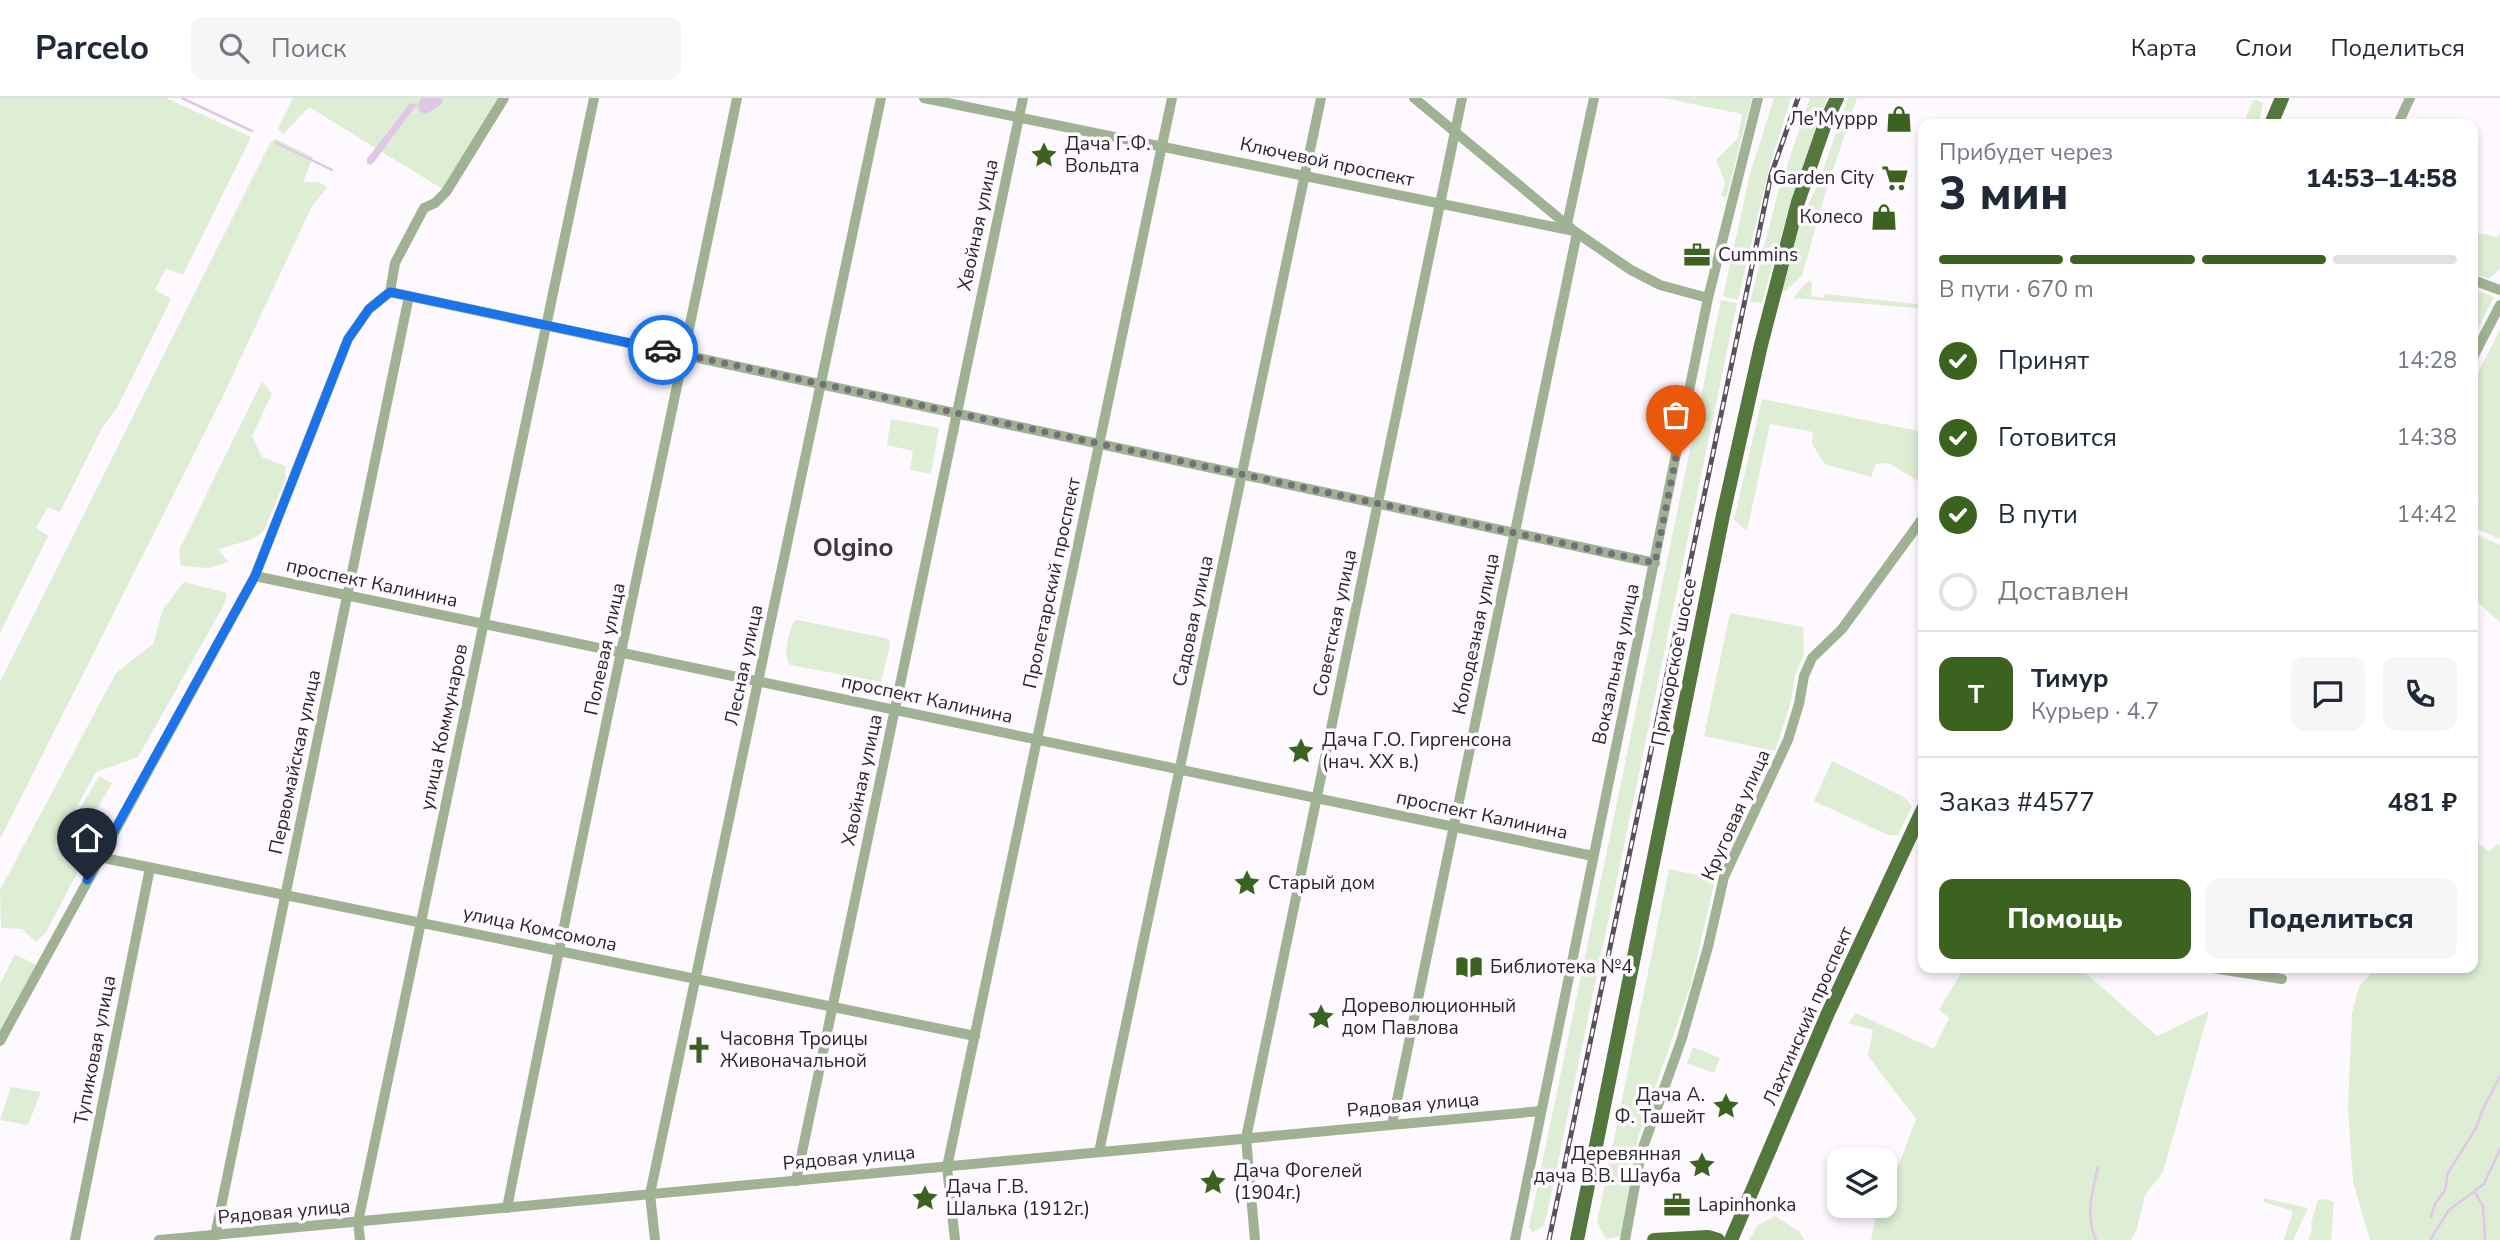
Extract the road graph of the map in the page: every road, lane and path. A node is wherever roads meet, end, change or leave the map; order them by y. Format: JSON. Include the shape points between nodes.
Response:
{"nodes":[{"id":1,"x":505,"y":98,"type":"edge"},
{"id":2,"x":594,"y":98,"type":"edge"},
{"id":3,"x":737,"y":98,"type":"edge"},
{"id":4,"x":881,"y":98,"type":"edge"},
{"id":5,"x":924,"y":98,"type":"edge"},
{"id":6,"x":1023,"y":98,"type":"edge"},
{"id":7,"x":1172,"y":98,"type":"edge"},
{"id":8,"x":1321,"y":98,"type":"edge"},
{"id":9,"x":1414,"y":98,"type":"edge"},
{"id":10,"x":1462,"y":98,"type":"edge"},
{"id":11,"x":1594,"y":98,"type":"edge"},
{"id":12,"x":1758,"y":98,"type":"edge"},
{"id":13,"x":1837,"y":98,"type":"edge"},
{"id":14,"x":2282,"y":98,"type":"edge"},
{"id":15,"x":2410,"y":98,"type":"edge"},
{"id":16,"x":1019,"y":117,"type":"junction"},
{"id":17,"x":2273,"y":119,"type":"edge"},
{"id":18,"x":2400,"y":119,"type":"edge"},
{"id":19,"x":1455,"y":132,"type":"junction"},
{"id":20,"x":1161,"y":146,"type":"junction"},
{"id":21,"x":1305,"y":176,"type":"junction"},
{"id":22,"x":1440,"y":203,"type":"junction"},
{"id":23,"x":1571,"y":229,"type":"junction"},
{"id":24,"x":2478,"y":281,"type":"edge"},
{"id":25,"x":2499,"y":287,"type":"edge"},
{"id":26,"x":390,"y":292,"type":"junction"},
{"id":27,"x":409,"y":296,"type":"junction"},
{"id":28,"x":1708,"y":298,"type":"junction"},
{"id":29,"x":2500,"y":305,"type":"edge"},
{"id":30,"x":546,"y":325,"type":"junction"},
{"id":31,"x":2478,"y":347,"type":"edge"},
{"id":32,"x":684,"y":355,"type":"junction"},
{"id":33,"x":821,"y":384,"type":"junction"},
{"id":34,"x":957,"y":413,"type":"junction"},
{"id":35,"x":1099,"y":444,"type":"junction"},
{"id":36,"x":1242,"y":474,"type":"junction"},
{"id":37,"x":1378,"y":503,"type":"junction"},
{"id":38,"x":1918,"y":525,"type":"edge"},
{"id":39,"x":1515,"y":533,"type":"junction"},
{"id":40,"x":1655,"y":563,"type":"junction"},
{"id":41,"x":255,"y":576,"type":"junction"},
{"id":42,"x":347,"y":595,"type":"junction"},
{"id":43,"x":484,"y":624,"type":"junction"},
{"id":44,"x":622,"y":653,"type":"junction"},
{"id":45,"x":758,"y":681,"type":"junction"},
{"id":46,"x":894,"y":710,"type":"junction"},
{"id":47,"x":1037,"y":740,"type":"junction"},
{"id":48,"x":1180,"y":770,"type":"junction"},
{"id":49,"x":1316,"y":798,"type":"junction"},
{"id":50,"x":1918,"y":820,"type":"edge"},
{"id":51,"x":1453,"y":827,"type":"junction"},
{"id":52,"x":1593,"y":856,"type":"junction"},
{"id":53,"x":99,"y":857,"type":"junction"},
{"id":54,"x":150,"y":868,"type":"junction"},
{"id":55,"x":285,"y":895,"type":"junction"},
{"id":56,"x":421,"y":923,"type":"junction"},
{"id":57,"x":557,"y":951,"type":"junction"},
{"id":58,"x":2244,"y":973,"type":"edge"},
{"id":59,"x":695,"y":979,"type":"junction"},
{"id":60,"x":2282,"y":979,"type":"dead end"},
{"id":61,"x":832,"y":1007,"type":"junction"},
{"id":62,"x":975,"y":1036,"type":"junction"},
{"id":63,"x":0,"y":1041,"type":"edge"},
{"id":64,"x":1541,"y":1111,"type":"junction"},
{"id":65,"x":1392,"y":1124,"type":"junction"},
{"id":66,"x":1245,"y":1138,"type":"junction"},
{"id":67,"x":1099,"y":1152,"type":"junction"},
{"id":68,"x":947,"y":1167,"type":"junction"},
{"id":69,"x":796,"y":1181,"type":"junction"},
{"id":70,"x":650,"y":1194,"type":"junction"},
{"id":71,"x":507,"y":1208,"type":"junction"},
{"id":72,"x":358,"y":1222,"type":"junction"},
{"id":73,"x":215,"y":1236,"type":"junction"},
{"id":74,"x":75,"y":1240,"type":"edge"},
{"id":75,"x":159,"y":1240,"type":"edge"},
{"id":76,"x":360,"y":1240,"type":"edge"},
{"id":77,"x":655,"y":1240,"type":"edge"},
{"id":78,"x":955,"y":1240,"type":"edge"},
{"id":79,"x":1255,"y":1240,"type":"edge"},
{"id":80,"x":1516,"y":1240,"type":"edge"},
{"id":81,"x":1577,"y":1240,"type":"edge"},
{"id":82,"x":1625,"y":1240,"type":"edge"},
{"id":83,"x":1654,"y":1240,"type":"edge"},
{"id":84,"x":1718,"y":1240,"type":"edge"},
{"id":85,"x":1731,"y":1240,"type":"edge"}],
"edges":[{"from":1,"to":26,"type":"street","via":[[446,192],[424,208],[395,263]]},
{"from":2,"to":30,"type":"street","name":"улица Коммунаров"},
{"from":3,"to":32,"type":"street","name":"Полевая улица"},
{"from":4,"to":33,"type":"street","name":"Лесная улица"},
{"from":5,"to":16,"type":"street","name":"Ключевой проспект"},
{"from":6,"to":16,"type":"street","name":"Хвойная улица"},
{"from":7,"to":20,"type":"street","name":"Пролетарский проспект"},
{"from":8,"to":21,"type":"street","name":"Садовая улица"},
{"from":9,"to":19,"type":"street"},
{"from":10,"to":19,"type":"street","name":"Советская улица"},
{"from":11,"to":23,"type":"street","name":"Колодезная улица"},
{"from":12,"to":28,"type":"street","name":"Вокзальная улица"},
{"from":13,"to":81,"type":"main road","name":"Приморское шоссе","via":[[1798,202],[1761,345]]},
{"from":14,"to":17,"type":"main road"},
{"from":15,"to":18,"type":"street"},
{"from":16,"to":20,"type":"street","name":"Ключевой проспект"},
{"from":16,"to":34,"type":"street","name":"Хвойная улица"},
{"from":19,"to":22,"type":"street","name":"Советская улица"},
{"from":19,"to":23,"type":"street"},
{"from":20,"to":21,"type":"street","name":"Ключевой проспект"},
{"from":20,"to":35,"type":"street","name":"Пролетарский проспект"},
{"from":21,"to":22,"type":"street","name":"Ключевой проспект"},
{"from":21,"to":36,"type":"street","name":"Садовая улица"},
{"from":22,"to":23,"type":"street","name":"Ключевой проспект"},
{"from":22,"to":37,"type":"street","name":"Советская улица"},
{"from":23,"to":28,"type":"street","name":"Ключевой проспект","via":[[1660,285]]},
{"from":23,"to":39,"type":"street","name":"Колодезная улица"},
{"from":24,"to":25,"type":"street"},
{"from":26,"to":27,"type":"street"},
{"from":26,"to":41,"type":"street","via":[[369,309],[348,339]]},
{"from":27,"to":30,"type":"street"},
{"from":27,"to":42,"type":"street","name":"Первомайская улица"},
{"from":28,"to":40,"type":"street","name":"Вокзальная улица"},
{"from":29,"to":31,"type":"street"},
{"from":30,"to":32,"type":"street"},
{"from":30,"to":43,"type":"street","name":"улица Коммунаров"},
{"from":32,"to":33,"type":"street"},
{"from":32,"to":44,"type":"street","name":"Полевая улица"},
{"from":33,"to":34,"type":"street"},
{"from":33,"to":45,"type":"street","name":"Лесная улица"},
{"from":34,"to":35,"type":"street"},
{"from":34,"to":46,"type":"street","name":"Хвойная улица"},
{"from":35,"to":36,"type":"street"},
{"from":35,"to":47,"type":"street","name":"Пролетарский проспект"},
{"from":36,"to":37,"type":"street"},
{"from":36,"to":48,"type":"street","name":"Садовая улица"},
{"from":37,"to":39,"type":"street"},
{"from":37,"to":49,"type":"street","name":"Советская улица"},
{"from":38,"to":82,"type":"street","name":"Круговая улица","via":[[1842,629],[1812,658],[1804,676],[1788,740],[1724,877],[1682,1038],[1642,1153]]},
{"from":39,"to":40,"type":"street"},
{"from":39,"to":51,"type":"street","name":"Колодезная улица"},
{"from":40,"to":52,"type":"street","name":"Вокзальная улица"},
{"from":41,"to":42,"type":"street","name":"проспект Калинина"},
{"from":41,"to":53,"type":"street"},
{"from":42,"to":43,"type":"street","name":"проспект Калинина"},
{"from":42,"to":55,"type":"street","name":"Первомайская улица"},
{"from":43,"to":44,"type":"street","name":"проспект Калинина"},
{"from":43,"to":56,"type":"street","name":"улица Коммунаров"},
{"from":44,"to":45,"type":"street","name":"проспект Калинина"},
{"from":44,"to":57,"type":"street","name":"Полевая улица"},
{"from":45,"to":46,"type":"street","name":"проспект Калинина"},
{"from":45,"to":59,"type":"street","name":"Лесная улица"},
{"from":46,"to":47,"type":"street","name":"проспект Калинина"},
{"from":46,"to":61,"type":"street","name":"Хвойная улица"},
{"from":47,"to":48,"type":"street","name":"проспект Калинина"},
{"from":47,"to":62,"type":"street","name":"Пролетарский проспект"},
{"from":48,"to":49,"type":"street","name":"проспект Калинина"},
{"from":48,"to":67,"type":"street","name":"Садовая улица"},
{"from":49,"to":51,"type":"street","name":"проспект Калинина"},
{"from":49,"to":66,"type":"street","name":"Советская улица"},
{"from":50,"to":85,"type":"main road","name":"Лахтинский проспект","via":[[1828,1013]]},
{"from":51,"to":52,"type":"street","name":"проспект Калинина"},
{"from":51,"to":65,"type":"street","name":"Колодезная улица"},
{"from":52,"to":64,"type":"street","name":"Вокзальная улица"},
{"from":53,"to":54,"type":"street","name":"улица Комсомола"},
{"from":53,"to":63,"type":"street"},
{"from":54,"to":55,"type":"street","name":"улица Комсомола"},
{"from":54,"to":74,"type":"street","name":"Тупиковая улица"},
{"from":55,"to":56,"type":"street","name":"улица Комсомола"},
{"from":55,"to":73,"type":"street","name":"Первомайская улица"},
{"from":56,"to":57,"type":"street","name":"улица Комсомола"},
{"from":56,"to":72,"type":"street","name":"улица Коммунаров"},
{"from":57,"to":59,"type":"street","name":"улица Комсомола"},
{"from":57,"to":71,"type":"street","name":"Полевая улица"},
{"from":58,"to":60,"type":"street"},
{"from":59,"to":61,"type":"street","name":"улица Комсомола"},
{"from":59,"to":70,"type":"street","name":"Лесная улица"},
{"from":61,"to":62,"type":"street","name":"улица Комсомола"},
{"from":61,"to":69,"type":"street","name":"Хвойная улица"},
{"from":62,"to":68,"type":"street","name":"Пролетарский проспект"},
{"from":64,"to":65,"type":"street","name":"Рядовая улица"},
{"from":64,"to":80,"type":"street","name":"Вокзальная улица"},
{"from":65,"to":66,"type":"street","name":"Рядовая улица"},
{"from":66,"to":67,"type":"street","name":"Рядовая улица"},
{"from":66,"to":79,"type":"street","name":"Советская улица"},
{"from":67,"to":68,"type":"street","name":"Рядовая улица"},
{"from":68,"to":69,"type":"street","name":"Рядовая улица"},
{"from":68,"to":78,"type":"street","name":"Пролетарский проспект"},
{"from":69,"to":70,"type":"street","name":"Рядовая улица"},
{"from":70,"to":71,"type":"street","name":"Рядовая улица"},
{"from":70,"to":77,"type":"street","name":"Лесная улица"},
{"from":71,"to":72,"type":"street","name":"Рядовая улица"},
{"from":72,"to":73,"type":"street","name":"Рядовая улица"},
{"from":72,"to":76,"type":"street","name":"улица Коммунаров"},
{"from":73,"to":75,"type":"street","name":"Рядовая улица"},
{"from":83,"to":84,"type":"main road"}]}
